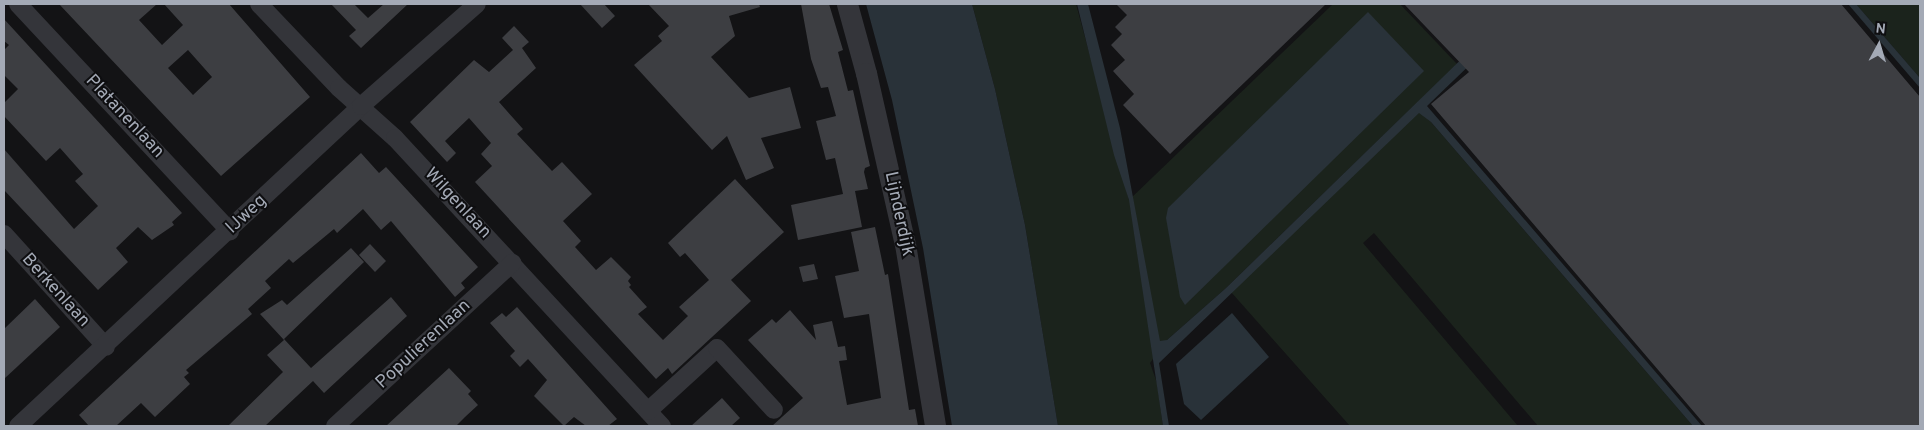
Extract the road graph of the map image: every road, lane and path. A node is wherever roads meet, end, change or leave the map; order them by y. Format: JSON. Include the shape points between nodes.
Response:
{"nodes":[{"id":1,"x":18,"y":4,"type":"edge"},
{"id":2,"x":259,"y":4,"type":"edge"},
{"id":3,"x":477,"y":4,"type":"edge"},
{"id":4,"x":847,"y":4,"type":"edge"},
{"id":5,"x":362,"y":106,"type":"junction"},
{"id":6,"x":230,"y":231,"type":"junction"},
{"id":7,"x":4,"y":234,"type":"edge"},
{"id":8,"x":512,"y":263,"type":"junction"},
{"id":9,"x":106,"y":347,"type":"junction"},
{"id":10,"x":774,"y":410,"type":"dead end"},
{"id":11,"x":648,"y":411,"type":"junction"},
{"id":12,"x":18,"y":426,"type":"edge"},
{"id":13,"x":336,"y":426,"type":"edge"},
{"id":14,"x":662,"y":426,"type":"edge"},
{"id":15,"x":935,"y":426,"type":"edge"}],
"edges":[{"from":1,"to":6,"type":"street","name":"Platanenlaan"},
{"from":2,"to":5,"type":"street","name":"Wilgenlaan","via":[[339,88]]},
{"from":3,"to":5,"type":"street","name":"IJweg"},
{"from":4,"to":15,"type":"street","name":"Lijnderdijk","via":[[891,181]]},
{"from":5,"to":6,"type":"street","name":"IJweg"},
{"from":5,"to":8,"type":"street","name":"Wilgenlaan"},
{"from":6,"to":9,"type":"street","name":"IJweg"},
{"from":7,"to":9,"type":"street","name":"Berkenlaan"},
{"from":8,"to":11,"type":"street","name":"Wilgenlaan"},
{"from":8,"to":13,"type":"street","name":"Populierenlaan"},
{"from":9,"to":12,"type":"street","name":"IJweg"},
{"from":10,"to":11,"type":"street","via":[[717,348]]},
{"from":11,"to":14,"type":"street","name":"Wilgenlaan"}]}
